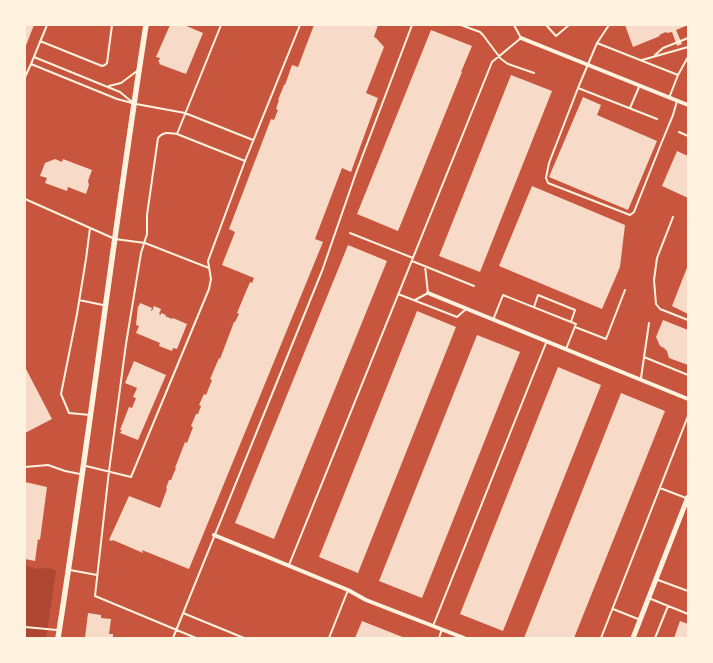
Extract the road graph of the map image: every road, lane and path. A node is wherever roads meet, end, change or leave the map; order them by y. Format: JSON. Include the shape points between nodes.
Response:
{"nodes":[{"id":1,"x":47,"y":25,"type":"edge"},
{"id":2,"x":112,"y":25,"type":"edge"},
{"id":3,"x":146,"y":25,"type":"edge"},
{"id":4,"x":221,"y":25,"type":"edge"},
{"id":5,"x":300,"y":25,"type":"edge"},
{"id":6,"x":412,"y":25,"type":"edge"},
{"id":7,"x":461,"y":25,"type":"edge"},
{"id":8,"x":514,"y":25,"type":"edge"},
{"id":9,"x":546,"y":25,"type":"edge"},
{"id":10,"x":569,"y":25,"type":"edge"},
{"id":11,"x":609,"y":25,"type":"edge"},
{"id":12,"x":521,"y":38,"type":"junction"},
{"id":13,"x":688,"y":38,"type":"edge"},
{"id":14,"x":40,"y":41,"type":"junction"},
{"id":15,"x":597,"y":42,"type":"junction"},
{"id":16,"x":688,"y":47,"type":"edge"},
{"id":17,"x":34,"y":57,"type":"junction"},
{"id":18,"x":499,"y":57,"type":"junction"},
{"id":19,"x":654,"y":57,"type":"junction"},
{"id":20,"x":688,"y":57,"type":"edge"},
{"id":21,"x":642,"y":60,"type":"junction"},
{"id":22,"x":32,"y":64,"type":"junction"},
{"id":23,"x":587,"y":65,"type":"junction"},
{"id":24,"x":139,"y":70,"type":"junction"},
{"id":25,"x":534,"y":73,"type":"dead end"},
{"id":26,"x":678,"y":75,"type":"junction"},
{"id":27,"x":25,"y":77,"type":"edge"},
{"id":28,"x":106,"y":86,"type":"junction"},
{"id":29,"x":639,"y":86,"type":"junction"},
{"id":30,"x":578,"y":88,"type":"junction"},
{"id":31,"x":669,"y":98,"type":"junction"},
{"id":32,"x":677,"y":101,"type":"junction"},
{"id":33,"x":133,"y":103,"type":"junction"},
{"id":34,"x":688,"y":105,"type":"edge"},
{"id":35,"x":630,"y":108,"type":"junction"},
{"id":36,"x":185,"y":113,"type":"junction"},
{"id":37,"x":657,"y":119,"type":"dead end"},
{"id":38,"x":679,"y":132,"type":"dead end"},
{"id":39,"x":177,"y":134,"type":"junction"},
{"id":40,"x":688,"y":136,"type":"edge"},
{"id":41,"x":254,"y":141,"type":"junction"},
{"id":42,"x":246,"y":161,"type":"junction"},
{"id":43,"x":25,"y":199,"type":"edge"},
{"id":44,"x":672,"y":216,"type":"dead end"},
{"id":45,"x":90,"y":228,"type":"junction"},
{"id":46,"x":350,"y":233,"type":"dead end"},
{"id":47,"x":115,"y":239,"type":"junction"},
{"id":48,"x":145,"y":243,"type":"junction"},
{"id":49,"x":412,"y":259,"type":"junction"},
{"id":50,"x":425,"y":266,"type":"junction"},
{"id":51,"x":209,"y":268,"type":"junction"},
{"id":52,"x":474,"y":286,"type":"dead end"},
{"id":53,"x":625,"y":290,"type":"dead end"},
{"id":54,"x":428,"y":293,"type":"junction"},
{"id":55,"x":398,"y":294,"type":"junction"},
{"id":56,"x":80,"y":300,"type":"junction"},
{"id":57,"x":414,"y":300,"type":"junction"},
{"id":58,"x":106,"y":305,"type":"junction"},
{"id":59,"x":534,"y":307,"type":"junction"},
{"id":60,"x":466,"y":309,"type":"junction"},
{"id":61,"x":493,"y":320,"type":"junction"},
{"id":62,"x":688,"y":320,"type":"edge"},
{"id":63,"x":571,"y":322,"type":"junction"},
{"id":64,"x":649,"y":324,"type":"dead end"},
{"id":65,"x":575,"y":327,"type":"junction"},
{"id":66,"x":547,"y":342,"type":"junction"},
{"id":67,"x":566,"y":349,"type":"junction"},
{"id":68,"x":644,"y":358,"type":"junction"},
{"id":69,"x":688,"y":375,"type":"edge"},
{"id":70,"x":641,"y":380,"type":"junction"},
{"id":71,"x":688,"y":399,"type":"edge"},
{"id":72,"x":90,"y":415,"type":"junction"},
{"id":73,"x":688,"y":416,"type":"edge"},
{"id":74,"x":84,"y":466,"type":"junction"},
{"id":75,"x":25,"y":467,"type":"edge"},
{"id":76,"x":109,"y":471,"type":"junction"},
{"id":77,"x":82,"y":475,"type":"junction"},
{"id":78,"x":660,"y":488,"type":"junction"},
{"id":79,"x":688,"y":498,"type":"edge"},
{"id":80,"x":686,"y":510,"type":"edge"},
{"id":81,"x":214,"y":535,"type":"junction"},
{"id":82,"x":289,"y":566,"type":"junction"},
{"id":83,"x":68,"y":570,"type":"junction"},
{"id":84,"x":97,"y":575,"type":"junction"},
{"id":85,"x":656,"y":579,"type":"junction"},
{"id":86,"x":348,"y":590,"type":"junction"},
{"id":87,"x":688,"y":591,"type":"edge"},
{"id":88,"x":648,"y":598,"type":"junction"},
{"id":89,"x":668,"y":606,"type":"junction"},
{"id":90,"x":613,"y":609,"type":"junction"},
{"id":91,"x":183,"y":613,"type":"junction"},
{"id":92,"x":688,"y":614,"type":"edge"},
{"id":93,"x":640,"y":620,"type":"junction"},
{"id":94,"x":433,"y":626,"type":"junction"},
{"id":95,"x":25,"y":627,"type":"edge"},
{"id":96,"x":442,"y":629,"type":"junction"},
{"id":97,"x":59,"y":630,"type":"junction"},
{"id":98,"x":176,"y":630,"type":"junction"},
{"id":99,"x":58,"y":638,"type":"edge"},
{"id":100,"x":173,"y":638,"type":"edge"},
{"id":101,"x":196,"y":638,"type":"edge"},
{"id":102,"x":244,"y":638,"type":"edge"},
{"id":103,"x":329,"y":638,"type":"edge"},
{"id":104,"x":438,"y":638,"type":"edge"},
{"id":105,"x":464,"y":638,"type":"edge"},
{"id":106,"x":601,"y":638,"type":"edge"},
{"id":107,"x":633,"y":638,"type":"edge"},
{"id":108,"x":655,"y":638,"type":"edge"}],
"edges":[{"from":1,"to":14,"type":"lane"},
{"from":2,"to":14,"type":"lane","via":[[105,65],[102,66]]},
{"from":3,"to":24,"type":"main road"},
{"from":4,"to":36,"type":"lane"},
{"from":5,"to":41,"type":"lane"},
{"from":6,"to":81,"type":"lane","via":[[322,271]]},
{"from":7,"to":18,"type":"lane","via":[[480,32]]},
{"from":8,"to":12,"type":"lane"},
{"from":9,"to":10,"type":"lane","via":[[556,36]]},
{"from":11,"to":15,"type":"lane"},
{"from":12,"to":18,"type":"lane"},
{"from":12,"to":23,"type":"street"},
{"from":13,"to":19,"type":"lane","via":[[663,48]]},
{"from":14,"to":17,"type":"lane"},
{"from":15,"to":21,"type":"lane"},
{"from":15,"to":23,"type":"lane"},
{"from":16,"to":19,"type":"lane"},
{"from":17,"to":22,"type":"lane"},
{"from":17,"to":28,"type":"lane"},
{"from":18,"to":25,"type":"lane","via":[[508,64]]},
{"from":18,"to":49,"type":"lane","via":[[492,62]]},
{"from":19,"to":21,"type":"lane"},
{"from":20,"to":26,"type":"lane"},
{"from":21,"to":26,"type":"lane"},
{"from":22,"to":27,"type":"lane"},
{"from":22,"to":33,"type":"lane"},
{"from":23,"to":29,"type":"street"},
{"from":23,"to":30,"type":"lane"},
{"from":24,"to":28,"type":"lane","via":[[121,83]]},
{"from":24,"to":33,"type":"main road"},
{"from":26,"to":31,"type":"lane"},
{"from":28,"to":33,"type":"lane"},
{"from":29,"to":31,"type":"street"},
{"from":29,"to":35,"type":"lane"},
{"from":30,"to":32,"type":"lane","via":[[549,163],[548,183],[630,215],[674,115]]},
{"from":30,"to":35,"type":"lane"},
{"from":31,"to":32,"type":"street"},
{"from":32,"to":34,"type":"street"},
{"from":33,"to":36,"type":"lane"},
{"from":33,"to":47,"type":"main road"},
{"from":35,"to":37,"type":"lane"},
{"from":36,"to":39,"type":"lane"},
{"from":36,"to":41,"type":"lane"},
{"from":38,"to":40,"type":"lane"},
{"from":39,"to":42,"type":"lane"},
{"from":39,"to":48,"type":"lane","via":[[165,132],[158,138]]},
{"from":41,"to":42,"type":"lane"},
{"from":42,"to":51,"type":"lane","via":[[208,261]]},
{"from":43,"to":45,"type":"lane"},
{"from":44,"to":62,"type":"lane","via":[[656,258],[656,304],[660,309]]},
{"from":45,"to":47,"type":"lane"},
{"from":45,"to":56,"type":"lane"},
{"from":46,"to":49,"type":"lane"},
{"from":47,"to":48,"type":"lane"},
{"from":47,"to":58,"type":"main road"},
{"from":48,"to":51,"type":"lane"},
{"from":48,"to":76,"type":"lane","via":[[126,344]]},
{"from":49,"to":50,"type":"lane"},
{"from":49,"to":55,"type":"lane"},
{"from":50,"to":52,"type":"lane"},
{"from":50,"to":54,"type":"lane"},
{"from":51,"to":76,"type":"lane","via":[[209,289],[131,477]]},
{"from":53,"to":65,"type":"lane","via":[[606,339]]},
{"from":54,"to":57,"type":"lane"},
{"from":54,"to":60,"type":"street"},
{"from":55,"to":57,"type":"lane"},
{"from":55,"to":82,"type":"lane"},
{"from":56,"to":58,"type":"lane"},
{"from":56,"to":72,"type":"lane","via":[[61,394],[69,413]]},
{"from":57,"to":60,"type":"lane","via":[[457,317]]},
{"from":58,"to":72,"type":"main road"},
{"from":59,"to":61,"type":"lane","via":[[503,295]]},
{"from":59,"to":63,"type":"lane"},
{"from":59,"to":63,"type":"lane","via":[[538,295],[575,310]]},
{"from":60,"to":61,"type":"street"},
{"from":61,"to":66,"type":"street"},
{"from":63,"to":65,"type":"lane","via":[[576,324]]},
{"from":64,"to":68,"type":"lane"},
{"from":65,"to":67,"type":"lane"},
{"from":66,"to":67,"type":"street"},
{"from":66,"to":94,"type":"lane"},
{"from":67,"to":70,"type":"street"},
{"from":68,"to":69,"type":"lane"},
{"from":68,"to":70,"type":"lane"},
{"from":70,"to":71,"type":"street"},
{"from":72,"to":74,"type":"main road"},
{"from":73,"to":78,"type":"lane"},
{"from":74,"to":76,"type":"lane"},
{"from":74,"to":77,"type":"main road"},
{"from":75,"to":77,"type":"lane","via":[[48,465]]},
{"from":76,"to":84,"type":"lane"},
{"from":77,"to":83,"type":"main road"},
{"from":78,"to":79,"type":"lane"},
{"from":78,"to":90,"type":"lane"},
{"from":79,"to":80,"type":"street"},
{"from":80,"to":85,"type":"street"},
{"from":81,"to":82,"type":"street"},
{"from":81,"to":91,"type":"lane"},
{"from":82,"to":86,"type":"street"},
{"from":83,"to":84,"type":"lane"},
{"from":83,"to":97,"type":"main road"},
{"from":84,"to":98,"type":"lane","via":[[94,596]]},
{"from":85,"to":87,"type":"lane"},
{"from":85,"to":88,"type":"street"},
{"from":86,"to":94,"type":"street"},
{"from":86,"to":103,"type":"lane"},
{"from":88,"to":89,"type":"lane"},
{"from":88,"to":93,"type":"street"},
{"from":89,"to":92,"type":"lane"},
{"from":89,"to":108,"type":"lane"},
{"from":90,"to":93,"type":"lane"},
{"from":90,"to":106,"type":"lane"},
{"from":91,"to":98,"type":"lane"},
{"from":91,"to":102,"type":"lane"},
{"from":93,"to":107,"type":"street"},
{"from":94,"to":96,"type":"street"},
{"from":95,"to":97,"type":"lane"},
{"from":96,"to":104,"type":"lane"},
{"from":96,"to":105,"type":"street"},
{"from":97,"to":99,"type":"main road"},
{"from":98,"to":100,"type":"lane"},
{"from":98,"to":101,"type":"lane"}]}
